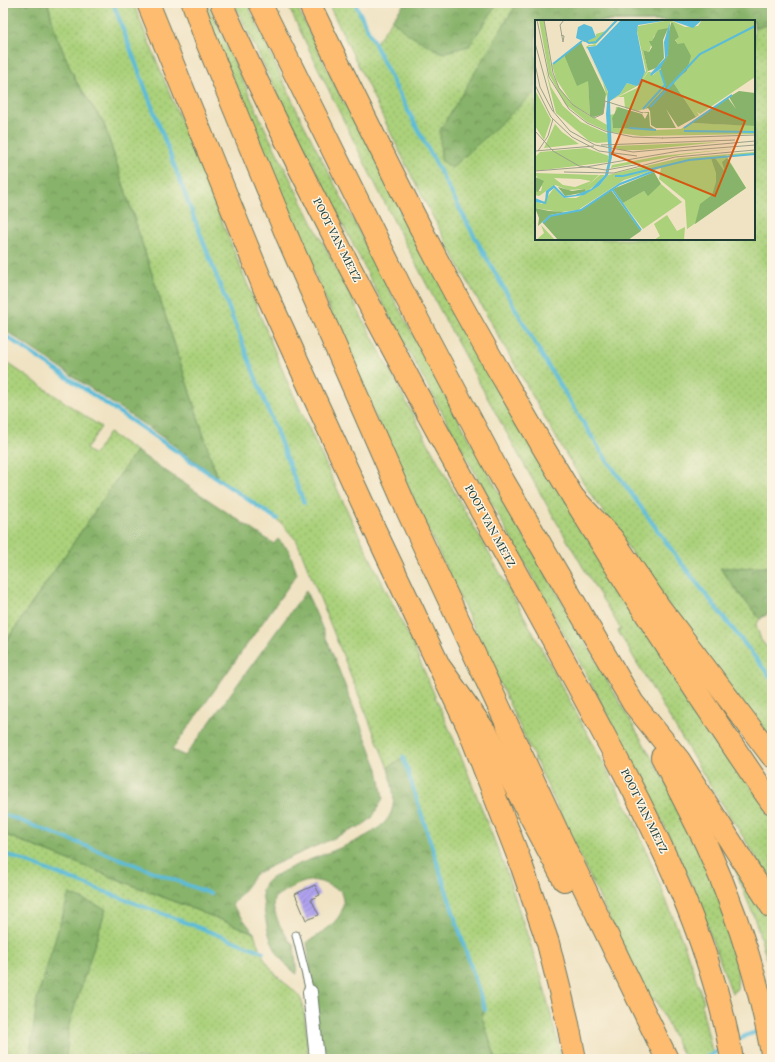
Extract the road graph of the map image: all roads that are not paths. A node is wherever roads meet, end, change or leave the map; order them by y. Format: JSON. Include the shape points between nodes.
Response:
{"nodes":[{"id":1,"x":148,"y":3,"type":"edge"},
{"id":2,"x":193,"y":3,"type":"edge"},
{"id":3,"x":221,"y":3,"type":"edge"},
{"id":4,"x":260,"y":3,"type":"edge"},
{"id":5,"x":309,"y":3,"type":"edge"},
{"id":6,"x":573,"y":497,"type":"junction"},
{"id":7,"x":442,"y":670,"type":"junction"},
{"id":8,"x":633,"y":703,"type":"junction"},
{"id":9,"x":772,"y":756,"type":"edge"},
{"id":10,"x":772,"y":802,"type":"edge"},
{"id":11,"x":772,"y":907,"type":"edge"},
{"id":12,"x":296,"y":935,"type":"dead end"},
{"id":13,"x":310,"y":992,"type":"joint"},
{"id":14,"x":643,"y":1009,"type":"junction"},
{"id":15,"x":772,"y":1053,"type":"edge"},
{"id":16,"x":574,"y":1054,"type":"edge"},
{"id":17,"x":317,"y":1059,"type":"edge"},
{"id":18,"x":667,"y":1059,"type":"edge"},
{"id":19,"x":732,"y":1059,"type":"edge"}],
"edges":[{"from":1,"to":7,"type":"highway","via":[[266,290],[373,526]]},
{"from":2,"to":14,"type":"highway","via":[[287,236],[408,512]]},
{"from":3,"to":19,"type":"highway","name":"POOT VAN METZ","via":[[288,144],[414,391],[646,813],[701,943],[719,1002]]},
{"from":4,"to":8,"type":"highway","via":[[438,360],[500,475]]},
{"from":5,"to":6,"type":"highway","via":[[445,274]]},
{"from":6,"to":9,"type":"highway","via":[[612,538],[660,608]]},
{"from":6,"to":10,"type":"highway","via":[[666,644]]},
{"from":7,"to":14,"type":"highway","via":[[489,737],[603,954]]},
{"from":7,"to":16,"type":"highway","via":[[468,727],[548,943]]},
{"from":8,"to":11,"type":"highway","via":[[679,760]]},
{"from":8,"to":15,"type":"highway","via":[[706,844],[720,878],[756,984]]},
{"from":12,"to":13,"type":"lane"},
{"from":13,"to":17,"type":"street"},
{"from":14,"to":18,"type":"highway"}]}
